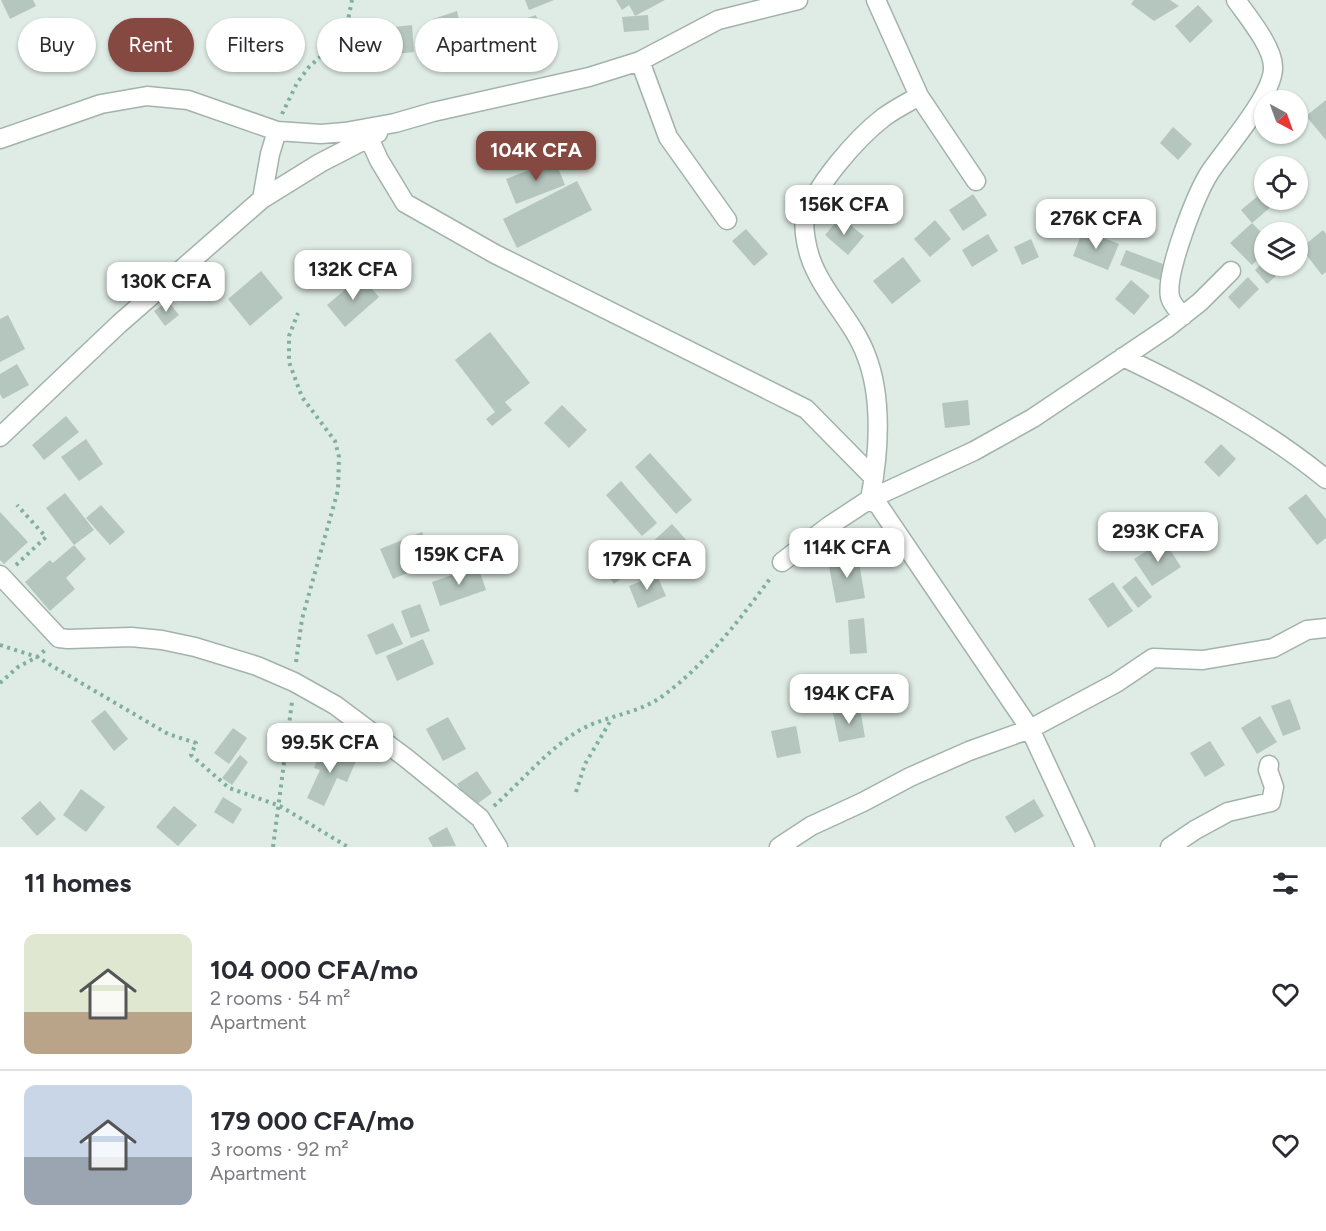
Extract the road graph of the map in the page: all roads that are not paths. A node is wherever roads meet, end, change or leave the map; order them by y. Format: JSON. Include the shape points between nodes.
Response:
{"nodes":[{"id":1,"x":798,"y":0,"type":"edge"},
{"id":2,"x":876,"y":0,"type":"edge"},
{"id":3,"x":1236,"y":0,"type":"edge"},
{"id":4,"x":640,"y":61,"type":"junction"},
{"id":5,"x":919,"y":96,"type":"junction"},
{"id":6,"x":395,"y":123,"type":"junction"},
{"id":7,"x":277,"y":131,"type":"junction"},
{"id":8,"x":4,"y":135,"type":"edge"},
{"id":9,"x":369,"y":138,"type":"junction"},
{"id":10,"x":976,"y":181,"type":"dead end"},
{"id":11,"x":262,"y":199,"type":"junction"},
{"id":12,"x":728,"y":220,"type":"dead end"},
{"id":13,"x":1231,"y":271,"type":"dead end"},
{"id":14,"x":1183,"y":316,"type":"junction"},
{"id":15,"x":1123,"y":357,"type":"junction"},
{"id":16,"x":0,"y":437,"type":"edge"},
{"id":17,"x":874,"y":478,"type":"junction"},
{"id":18,"x":1326,"y":479,"type":"edge"},
{"id":19,"x":870,"y":499,"type":"junction"},
{"id":20,"x":782,"y":562,"type":"road end"},
{"id":21,"x":1,"y":576,"type":"edge"},
{"id":22,"x":1326,"y":628,"type":"edge"},
{"id":23,"x":1030,"y":729,"type":"junction"},
{"id":24,"x":1269,"y":765,"type":"dead end"},
{"id":25,"x":498,"y":847,"type":"edge"},
{"id":26,"x":779,"y":847,"type":"edge"},
{"id":27,"x":1085,"y":847,"type":"edge"},
{"id":28,"x":1170,"y":847,"type":"edge"}],
"edges":[{"from":1,"to":4,"type":"street","via":[[718,20]]},
{"from":2,"to":5,"type":"street"},
{"from":3,"to":14,"type":"street","via":[[1267,46],[1274,70],[1270,86],[1208,175],[1194,206],[1177,256],[1170,296]]},
{"from":4,"to":6,"type":"street","via":[[590,77]]},
{"from":4,"to":12,"type":"street","via":[[668,137]]},
{"from":5,"to":10,"type":"street"},
{"from":5,"to":17,"type":"street","via":[[883,118],[862,137],[820,186],[805,222],[810,257],[866,355],[877,422]]},
{"from":6,"to":7,"type":"street","via":[[329,133]]},
{"from":6,"to":9,"type":"street"},
{"from":7,"to":8,"type":"street","via":[[188,100],[147,96],[101,104]]},
{"from":7,"to":11,"type":"street"},
{"from":9,"to":11,"type":"street"},
{"from":9,"to":17,"type":"street","via":[[405,203],[495,254],[806,409]]},
{"from":11,"to":16,"type":"street","via":[[119,324]]},
{"from":13,"to":14,"type":"street"},
{"from":14,"to":15,"type":"street"},
{"from":15,"to":18,"type":"street","via":[[1230,413],[1298,456]]},
{"from":15,"to":19,"type":"street","via":[[1033,418],[974,451]]},
{"from":17,"to":19,"type":"street"},
{"from":19,"to":20,"type":"street"},
{"from":19,"to":23,"type":"street","via":[[879,506]]},
{"from":21,"to":25,"type":"street","via":[[59,638],[162,640],[256,666],[294,682],[334,705],[406,758],[480,818]]},
{"from":22,"to":23,"type":"street","via":[[1307,630],[1274,648],[1203,660],[1153,658],[1116,683]]},
{"from":23,"to":26,"type":"street","via":[[910,777],[811,826]]},
{"from":23,"to":27,"type":"street"},
{"from":24,"to":28,"type":"street","via":[[1274,788],[1270,802],[1228,812]]}]}
